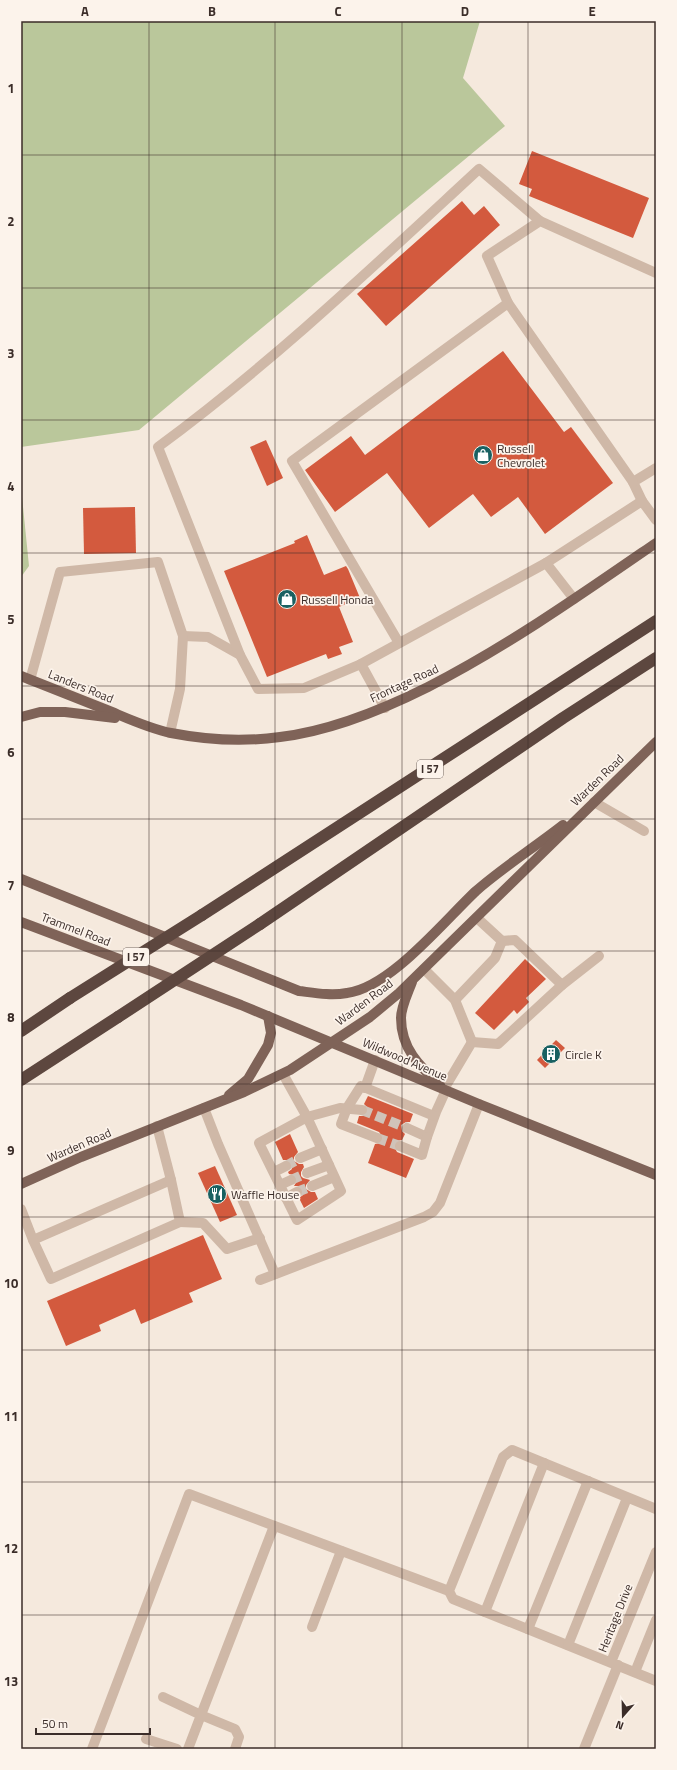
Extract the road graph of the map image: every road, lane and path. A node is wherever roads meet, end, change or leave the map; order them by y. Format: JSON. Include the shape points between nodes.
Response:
{"nodes":[{"id":1,"x":540,"y":221,"type":"junction"},
{"id":2,"x":656,"y":272,"type":"edge"},
{"id":3,"x":508,"y":303,"type":"junction"},
{"id":4,"x":656,"y":468,"type":"edge"},
{"id":5,"x":633,"y":482,"type":"junction"},
{"id":6,"x":642,"y":502,"type":"junction"},
{"id":7,"x":656,"y":520,"type":"edge"},
{"id":8,"x":656,"y":544,"type":"edge"},
{"id":9,"x":546,"y":562,"type":"junction"},
{"id":10,"x":574,"y":599,"type":"junction"},
{"id":11,"x":656,"y":621,"type":"edge"},
{"id":12,"x":183,"y":636,"type":"junction"},
{"id":13,"x":399,"y":643,"type":"junction"},
{"id":14,"x":240,"y":655,"type":"junction"},
{"id":15,"x":656,"y":658,"type":"edge"},
{"id":16,"x":361,"y":664,"type":"junction"},
{"id":17,"x":26,"y":678,"type":"edge"},
{"id":18,"x":385,"y":708,"type":"junction"},
{"id":19,"x":21,"y":717,"type":"edge"},
{"id":20,"x":131,"y":720,"type":"junction"},
{"id":21,"x":170,"y":733,"type":"junction"},
{"id":22,"x":656,"y":742,"type":"edge"},
{"id":23,"x":594,"y":802,"type":"junction"},
{"id":24,"x":644,"y":831,"type":"dead end"},
{"id":25,"x":21,"y":879,"type":"edge"},
{"id":26,"x":477,"y":918,"type":"junction"},
{"id":27,"x":21,"y":922,"type":"edge"},
{"id":28,"x":502,"y":941,"type":"junction"},
{"id":29,"x":599,"y":956,"type":"dead end"},
{"id":30,"x":144,"y":968,"type":"joint"},
{"id":31,"x":424,"y":969,"type":"junction"},
{"id":32,"x":412,"y":981,"type":"junction"},
{"id":33,"x":562,"y":985,"type":"junction"},
{"id":34,"x":455,"y":1000,"type":"junction"},
{"id":35,"x":268,"y":1016,"type":"junction"},
{"id":36,"x":21,"y":1031,"type":"edge"},
{"id":37,"x":331,"y":1042,"type":"junction"},
{"id":38,"x":472,"y":1042,"type":"junction"},
{"id":39,"x":375,"y":1060,"type":"junction"},
{"id":40,"x":283,"y":1074,"type":"junction"},
{"id":41,"x":21,"y":1080,"type":"edge"},
{"id":42,"x":365,"y":1088,"type":"junction"},
{"id":43,"x":445,"y":1090,"type":"junction"},
{"id":44,"x":224,"y":1100,"type":"junction"},
{"id":45,"x":480,"y":1104,"type":"junction"},
{"id":46,"x":204,"y":1108,"type":"junction"},
{"id":47,"x":347,"y":1108,"type":"junction"},
{"id":48,"x":362,"y":1110,"type":"tunnel mouth"},
{"id":49,"x":434,"y":1116,"type":"junction"},
{"id":50,"x":307,"y":1117,"type":"junction"},
{"id":51,"x":157,"y":1126,"type":"junction"},
{"id":52,"x":407,"y":1128,"type":"tunnel mouth"},
{"id":53,"x":427,"y":1137,"type":"junction"},
{"id":54,"x":377,"y":1138,"type":"tunnel mouth"},
{"id":55,"x":400,"y":1146,"type":"tunnel mouth"},
{"id":56,"x":322,"y":1149,"type":"junction"},
{"id":57,"x":300,"y":1158,"type":"tunnel mouth"},
{"id":58,"x":329,"y":1165,"type":"junction"},
{"id":59,"x":286,"y":1166,"type":"tunnel mouth"},
{"id":60,"x":274,"y":1172,"type":"junction"},
{"id":61,"x":307,"y":1174,"type":"tunnel mouth"},
{"id":62,"x":656,"y":1175,"type":"edge"},
{"id":63,"x":334,"y":1177,"type":"junction"},
{"id":64,"x":171,"y":1180,"type":"junction"},
{"id":65,"x":292,"y":1180,"type":"tunnel mouth"},
{"id":66,"x":21,"y":1184,"type":"edge"},
{"id":67,"x":280,"y":1185,"type":"junction"},
{"id":68,"x":312,"y":1186,"type":"tunnel mouth"},
{"id":69,"x":297,"y":1192,"type":"tunnel mouth"},
{"id":70,"x":286,"y":1198,"type":"junction"},
{"id":71,"x":21,"y":1209,"type":"edge"},
{"id":72,"x":180,"y":1222,"type":"junction"},
{"id":73,"x":260,"y":1238,"type":"junction"},
{"id":74,"x":33,"y":1240,"type":"junction"},
{"id":75,"x":275,"y":1274,"type":"junction"},
{"id":76,"x":260,"y":1280,"type":"dead end"},
{"id":77,"x":544,"y":1463,"type":"junction"},
{"id":78,"x":588,"y":1481,"type":"junction"},
{"id":79,"x":627,"y":1498,"type":"junction"},
{"id":80,"x":656,"y":1508,"type":"edge"},
{"id":81,"x":274,"y":1526,"type":"junction"},
{"id":82,"x":341,"y":1551,"type":"junction"},
{"id":83,"x":656,"y":1552,"type":"edge"},
{"id":84,"x":449,"y":1592,"type":"junction"},
{"id":85,"x":485,"y":1612,"type":"junction"},
{"id":86,"x":656,"y":1620,"type":"edge"},
{"id":87,"x":312,"y":1627,"type":"dead end"},
{"id":88,"x":528,"y":1629,"type":"junction"},
{"id":89,"x":568,"y":1645,"type":"junction"},
{"id":90,"x":614,"y":1664,"type":"junction"},
{"id":91,"x":635,"y":1672,"type":"junction"},
{"id":92,"x":656,"y":1681,"type":"edge"},
{"id":93,"x":162,"y":1697,"type":"dead end"},
{"id":94,"x":201,"y":1715,"type":"junction"},
{"id":95,"x":146,"y":1739,"type":"dead end"},
{"id":96,"x":92,"y":1749,"type":"edge"},
{"id":97,"x":177,"y":1749,"type":"edge"},
{"id":98,"x":188,"y":1749,"type":"edge"},
{"id":99,"x":235,"y":1749,"type":"edge"},
{"id":100,"x":584,"y":1749,"type":"edge"}],
"edges":[{"from":1,"to":2,"type":"street"},
{"from":1,"to":3,"type":"street","via":[[488,256]]},
{"from":1,"to":14,"type":"street","via":[[479,169],[350,288],[209,409],[158,447]]},
{"from":3,"to":5,"type":"street"},
{"from":3,"to":13,"type":"street","via":[[292,461]]},
{"from":4,"to":5,"type":"street"},
{"from":5,"to":6,"type":"street"},
{"from":6,"to":7,"type":"street"},
{"from":6,"to":9,"type":"street"},
{"from":8,"to":10,"type":"main road","name":"Frontage Road"},
{"from":9,"to":10,"type":"street"},
{"from":9,"to":13,"type":"street"},
{"from":10,"to":18,"type":"main road","name":"Frontage Road","via":[[469,666]]},
{"from":11,"to":36,"type":"highway","number":"I 57","bridge":true},
{"from":12,"to":14,"type":"street","via":[[208,637]]},
{"from":12,"to":17,"type":"street","via":[[158,562],[60,572]]},
{"from":12,"to":21,"type":"street","via":[[180,688]]},
{"from":13,"to":16,"type":"street"},
{"from":14,"to":16,"type":"street","via":[[258,689],[304,688]]},
{"from":15,"to":41,"type":"highway","number":"I 57","bridge":true,"via":[[563,718],[260,924]]},
{"from":16,"to":18,"type":"street"},
{"from":17,"to":20,"type":"main road","name":"Landers Road"},
{"from":18,"to":21,"type":"main road","name":"Frontage Road","via":[[337,724],[280,737],[246,740]]},
{"from":19,"to":20,"type":"main road","via":[[40,712],[65,712]]},
{"from":20,"to":21,"type":"main road","name":"Frontage Road"},
{"from":22,"to":23,"type":"main road","name":"Warden Road"},
{"from":23,"to":24,"type":"street"},
{"from":23,"to":25,"type":"main road","via":[[477,891],[396,969],[374,984],[349,993],[324,995],[299,991]]},
{"from":23,"to":26,"type":"main road","name":"Warden Road"},
{"from":26,"to":28,"type":"street"},
{"from":26,"to":31,"type":"main road","name":"Warden Road"},
{"from":27,"to":30,"type":"main road","name":"Trammel Road"},
{"from":28,"to":33,"type":"street","via":[[515,940]]},
{"from":28,"to":34,"type":"street","via":[[495,958]]},
{"from":29,"to":33,"type":"street"},
{"from":30,"to":35,"type":"main road","name":"Wildwood Avenue"},
{"from":31,"to":32,"type":"main road","name":"Warden Road"},
{"from":31,"to":34,"type":"street"},
{"from":32,"to":37,"type":"main road","name":"Warden Road","via":[[370,1017]]},
{"from":32,"to":43,"type":"main road","via":[[401,1017],[404,1042],[419,1066]]},
{"from":33,"to":38,"type":"street","via":[[498,1044]]},
{"from":34,"to":38,"type":"street"},
{"from":35,"to":37,"type":"main road","name":"Wildwood Avenue"},
{"from":35,"to":44,"type":"main road","via":[[271,1033],[268,1045],[248,1079]]},
{"from":37,"to":39,"type":"main road","name":"Wildwood Avenue"},
{"from":37,"to":40,"type":"main road","name":"Warden Road"},
{"from":38,"to":43,"type":"street"},
{"from":39,"to":42,"type":"street"},
{"from":39,"to":43,"type":"main road","name":"Wildwood Avenue"},
{"from":40,"to":44,"type":"main road","name":"Warden Road"},
{"from":40,"to":50,"type":"street"},
{"from":42,"to":47,"type":"street","via":[[361,1086]]},
{"from":42,"to":49,"type":"street"},
{"from":43,"to":45,"type":"main road","name":"Wildwood Avenue"},
{"from":43,"to":49,"type":"street"},
{"from":44,"to":46,"type":"main road","name":"Warden Road"},
{"from":45,"to":62,"type":"main road","name":"Wildwood Avenue"},
{"from":45,"to":75,"type":"street","via":[[440,1203],[433,1212]]},
{"from":46,"to":51,"type":"main road","name":"Warden Road"},
{"from":46,"to":73,"type":"street"},
{"from":47,"to":48,"type":"street"},
{"from":47,"to":50,"type":"street"},
{"from":47,"to":54,"type":"street","via":[[341,1124]]},
{"from":49,"to":53,"type":"street"},
{"from":50,"to":56,"type":"street"},
{"from":50,"to":60,"type":"street","via":[[259,1143]]},
{"from":51,"to":64,"type":"street"},
{"from":51,"to":66,"type":"main road","name":"Warden Road"},
{"from":52,"to":53,"type":"street"},
{"from":53,"to":55,"type":"street","via":[[422,1155]]},
{"from":56,"to":57,"type":"street"},
{"from":56,"to":58,"type":"street"},
{"from":58,"to":61,"type":"street"},
{"from":58,"to":63,"type":"street"},
{"from":59,"to":60,"type":"street"},
{"from":60,"to":67,"type":"street"},
{"from":63,"to":68,"type":"street"},
{"from":63,"to":70,"type":"street","via":[[341,1190],[297,1220]]},
{"from":64,"to":72,"type":"street"},
{"from":64,"to":74,"type":"street"},
{"from":65,"to":67,"type":"street"},
{"from":67,"to":70,"type":"street"},
{"from":69,"to":70,"type":"street"},
{"from":71,"to":74,"type":"street"},
{"from":72,"to":73,"type":"street","via":[[203,1223],[227,1249]]},
{"from":72,"to":74,"type":"street","via":[[51,1279]]},
{"from":73,"to":75,"type":"street"},
{"from":75,"to":76,"type":"street"},
{"from":77,"to":78,"type":"street"},
{"from":77,"to":84,"type":"street","via":[[512,1450],[503,1457]]},
{"from":77,"to":85,"type":"street"},
{"from":78,"to":79,"type":"street"},
{"from":78,"to":88,"type":"street"},
{"from":79,"to":80,"type":"street"},
{"from":79,"to":89,"type":"street"},
{"from":81,"to":82,"type":"street"},
{"from":81,"to":94,"type":"street"},
{"from":81,"to":96,"type":"street","via":[[189,1494]]},
{"from":82,"to":84,"type":"street"},
{"from":82,"to":87,"type":"street"},
{"from":83,"to":90,"type":"street","name":"Heritage Drive"},
{"from":84,"to":85,"type":"street","via":[[453,1599]]},
{"from":85,"to":88,"type":"street"},
{"from":86,"to":91,"type":"street"},
{"from":88,"to":89,"type":"street"},
{"from":89,"to":90,"type":"street"},
{"from":90,"to":91,"type":"street","name":"Heritage Drive"},
{"from":90,"to":100,"type":"street"},
{"from":91,"to":92,"type":"street","name":"Heritage Drive"},
{"from":93,"to":94,"type":"street"},
{"from":94,"to":98,"type":"street"},
{"from":94,"to":99,"type":"street","via":[[235,1729],[239,1737]]},
{"from":95,"to":97,"type":"street"}]}
